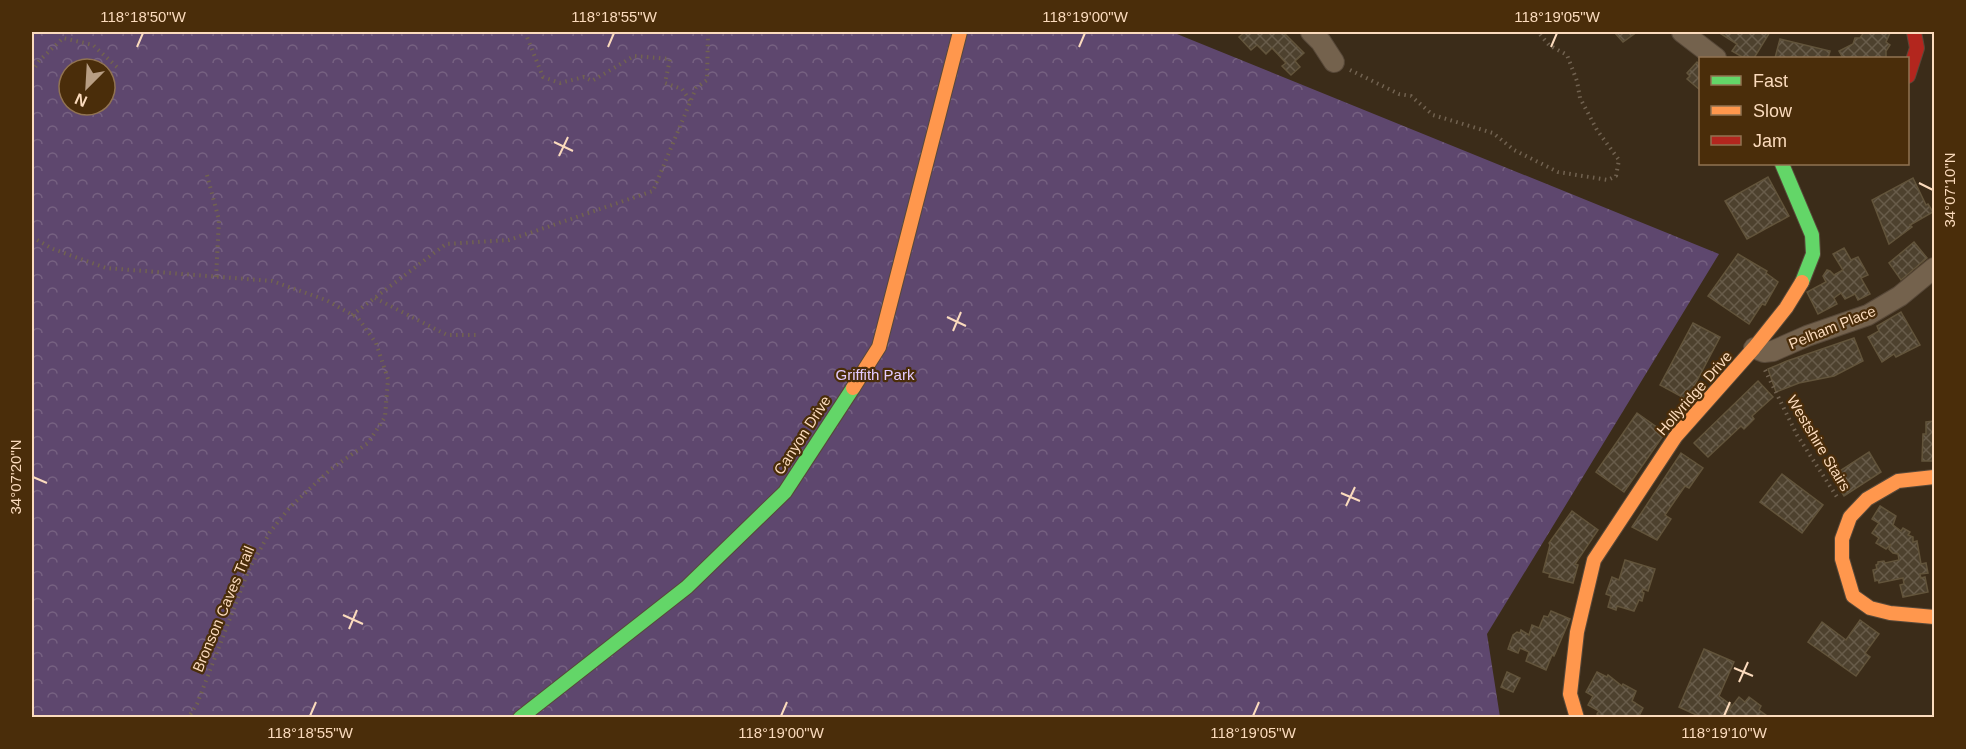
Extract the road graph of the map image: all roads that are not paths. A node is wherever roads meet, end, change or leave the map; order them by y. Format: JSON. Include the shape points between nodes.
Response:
{"nodes":[{"id":1,"x":960,"y":32,"type":"edge"},
{"id":2,"x":1311,"y":32,"type":"edge"},
{"id":3,"x":1682,"y":32,"type":"edge"},
{"id":4,"x":1914,"y":32,"type":"edge"},
{"id":5,"x":1715,"y":57,"type":"edge"},
{"id":6,"x":1334,"y":62,"type":"road end"},
{"id":7,"x":1909,"y":73,"type":"edge"},
{"id":8,"x":1782,"y":165,"type":"edge"},
{"id":9,"x":1935,"y":268,"type":"edge"},
{"id":10,"x":1754,"y":348,"type":"junction"},
{"id":11,"x":1935,"y":477,"type":"edge"},
{"id":12,"x":1935,"y":617,"type":"edge"},
{"id":13,"x":520,"y":717,"type":"edge"},
{"id":14,"x":1577,"y":717,"type":"edge"}],
"edges":[{"from":1,"to":13,"type":"street","name":"Canyon Drive","via":[[879,347],[785,492],[687,587]]},
{"from":2,"to":6,"type":"street"},
{"from":3,"to":5,"type":"street"},
{"from":4,"to":7,"type":"street","via":[[1917,48]]},
{"from":8,"to":10,"type":"street","name":"Hollyridge Drive","via":[[1812,235],[1813,255],[1786,308]]},
{"from":9,"to":10,"type":"street","name":"Pelham Place","via":[[1868,315],[1773,351]]},
{"from":10,"to":14,"type":"street","name":"Hollyridge Drive","via":[[1676,436],[1594,560],[1576,632],[1570,694]]},
{"from":11,"to":12,"type":"street","via":[[1898,481],[1867,499],[1850,517],[1842,539],[1842,559],[1853,596],[1870,608]]}]}
